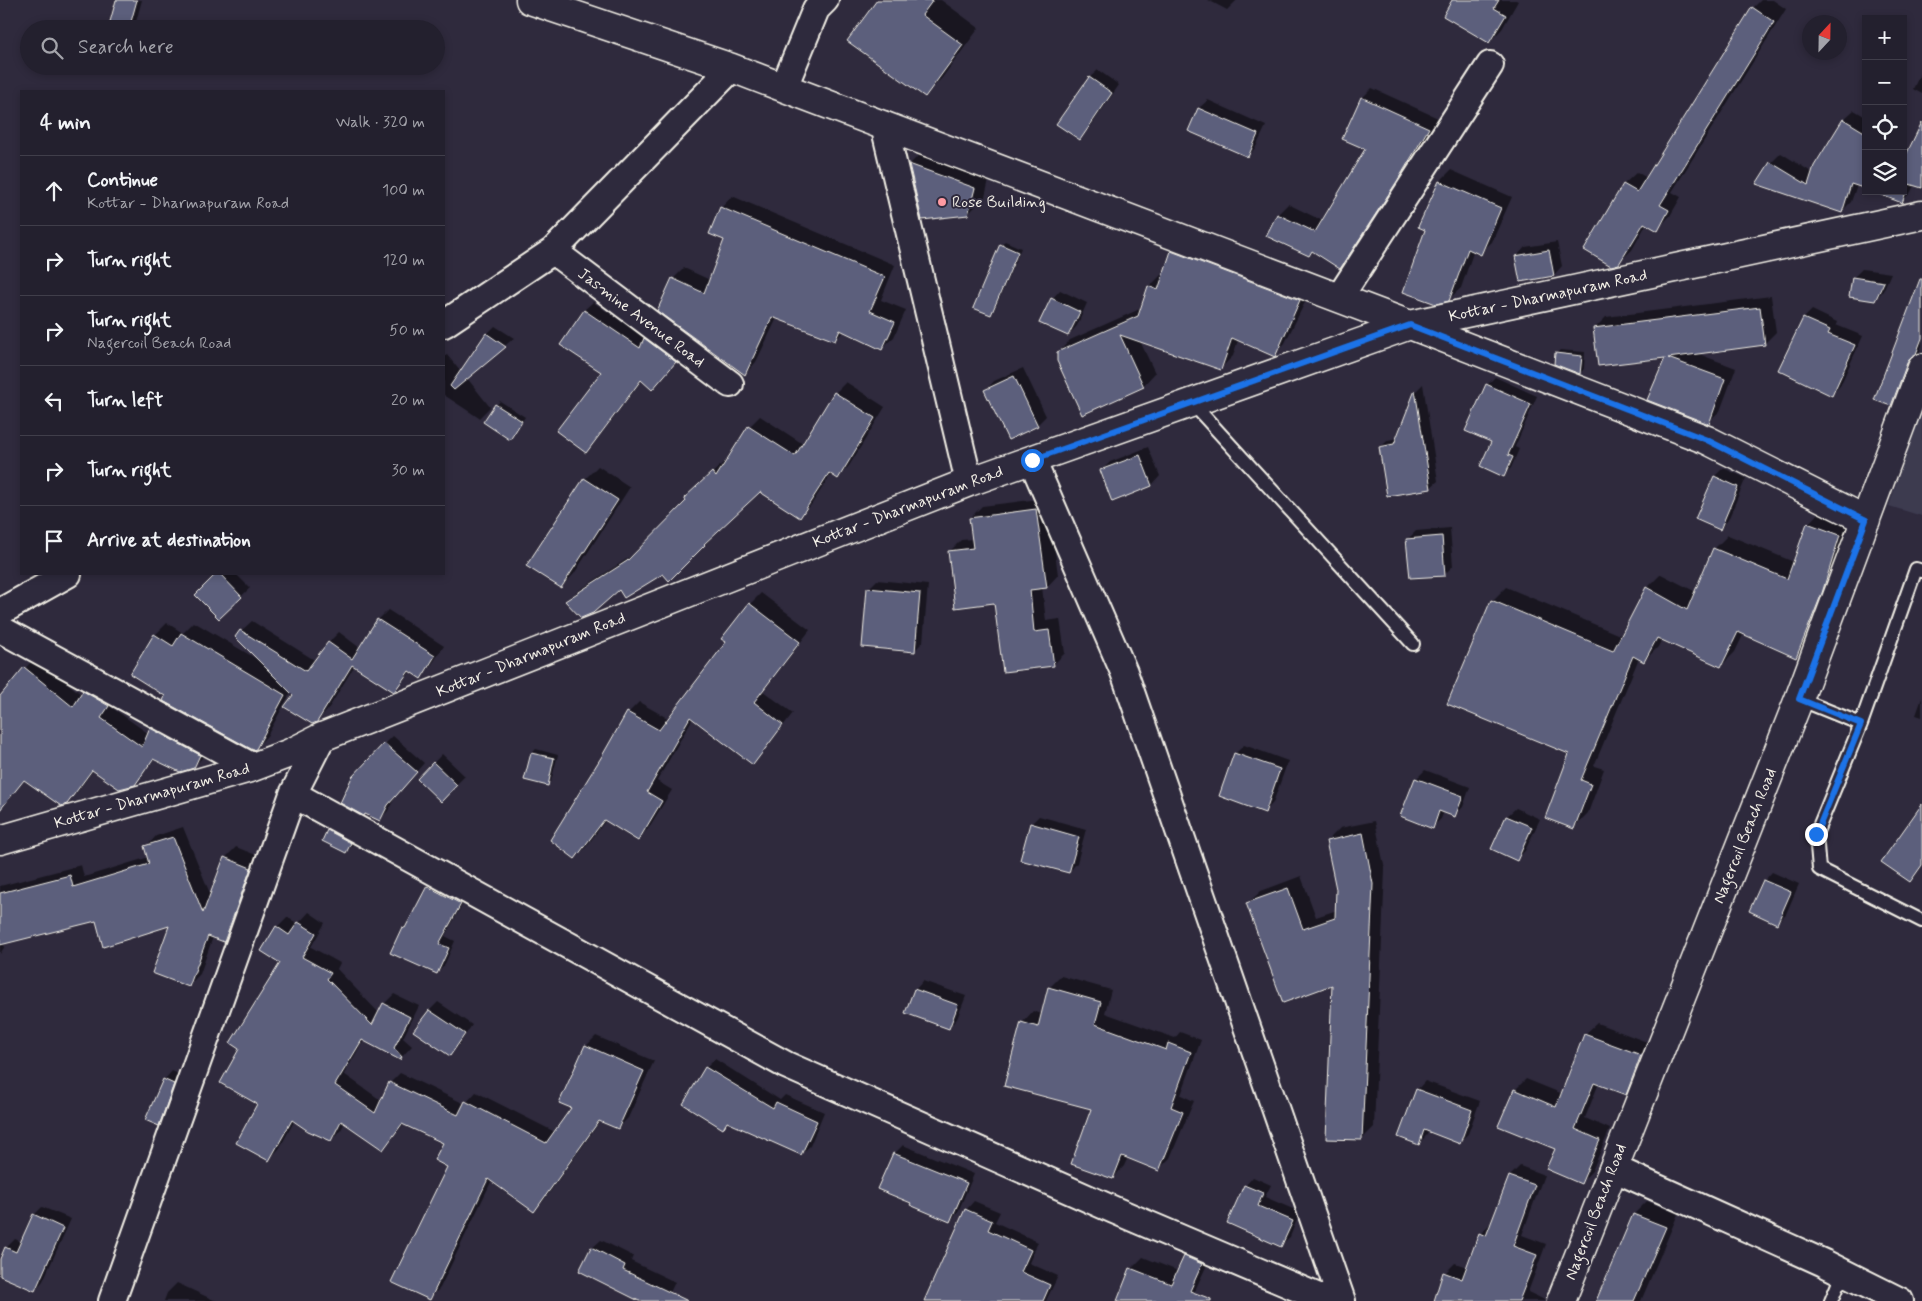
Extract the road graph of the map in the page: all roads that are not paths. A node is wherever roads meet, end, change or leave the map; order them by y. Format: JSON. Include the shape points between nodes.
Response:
{"nodes":[{"id":1,"x":530,"y":0,"type":"edge"},
{"id":2,"x":825,"y":0,"type":"edge"},
{"id":3,"x":1490,"y":65,"type":"dead end"},
{"id":4,"x":732,"y":68,"type":"junction"},
{"id":5,"x":784,"y":87,"type":"junction"},
{"id":6,"x":884,"y":125,"type":"junction"},
{"id":7,"x":1922,"y":216,"type":"edge"},
{"id":8,"x":553,"y":251,"type":"junction"},
{"id":9,"x":1339,"y":298,"type":"junction"},
{"id":10,"x":445,"y":323,"type":"edge"},
{"id":11,"x":1410,"y":325,"type":"junction"},
{"id":12,"x":1922,"y":368,"type":"edge"},
{"id":13,"x":730,"y":384,"type":"dead end"},
{"id":14,"x":1192,"y":403,"type":"junction"},
{"id":15,"x":1032,"y":460,"type":"junction"},
{"id":16,"x":969,"y":482,"type":"junction"},
{"id":17,"x":1866,"y":520,"type":"junction"},
{"id":18,"x":1922,"y":571,"type":"edge"},
{"id":19,"x":66,"y":575,"type":"edge"},
{"id":20,"x":0,"y":612,"type":"edge"},
{"id":21,"x":0,"y":629,"type":"edge"},
{"id":22,"x":1414,"y":644,"type":"dead end"},
{"id":23,"x":1799,"y":699,"type":"junction"},
{"id":24,"x":1861,"y":724,"type":"junction"},
{"id":25,"x":322,"y":737,"type":"junction"},
{"id":26,"x":253,"y":768,"type":"junction"},
{"id":27,"x":293,"y":794,"type":"junction"},
{"id":28,"x":0,"y":840,"type":"edge"},
{"id":29,"x":1922,"y":921,"type":"edge"},
{"id":30,"x":1613,"y":1168,"type":"junction"},
{"id":31,"x":1843,"y":1272,"type":"junction"},
{"id":32,"x":112,"y":1301,"type":"edge"},
{"id":33,"x":1328,"y":1301,"type":"edge"},
{"id":34,"x":1342,"y":1301,"type":"edge"},
{"id":35,"x":1561,"y":1301,"type":"edge"},
{"id":36,"x":1831,"y":1301,"type":"edge"},
{"id":37,"x":1900,"y":1301,"type":"edge"}],
"edges":[{"from":1,"to":4,"type":"main road"},
{"from":2,"to":5,"type":"street","via":[[816,8]]},
{"from":3,"to":9,"type":"street"},
{"from":4,"to":5,"type":"main road"},
{"from":4,"to":8,"type":"street"},
{"from":5,"to":6,"type":"main road"},
{"from":6,"to":9,"type":"main road"},
{"from":6,"to":16,"type":"street"},
{"from":7,"to":11,"type":"main road","name":"Kottar - Dharmapuram Road"},
{"from":8,"to":10,"type":"street"},
{"from":8,"to":13,"type":"street","name":"Jasmine Avenue Road"},
{"from":9,"to":11,"type":"main road"},
{"from":11,"to":14,"type":"main road","name":"Kottar - Dharmapuram Road"},
{"from":11,"to":17,"type":"main road","via":[[1707,440]]},
{"from":12,"to":17,"type":"main road","name":"Nagercoil Beach Road"},
{"from":14,"to":15,"type":"main road","name":"Kottar - Dharmapuram Road"},
{"from":14,"to":22,"type":"lane"},
{"from":15,"to":16,"type":"main road","name":"Kottar - Dharmapuram Road"},
{"from":15,"to":34,"type":"street","via":[[1124,672]]},
{"from":16,"to":25,"type":"main road","name":"Kottar - Dharmapuram Road"},
{"from":17,"to":23,"type":"main road","name":"Nagercoil Beach Road"},
{"from":18,"to":24,"type":"lane","via":[[1916,569]]},
{"from":19,"to":20,"type":"street"},
{"from":21,"to":26,"type":"street"},
{"from":23,"to":24,"type":"lane"},
{"from":23,"to":30,"type":"main road","name":"Nagercoil Beach Road"},
{"from":24,"to":29,"type":"lane","via":[[1816,834],[1819,868]]},
{"from":25,"to":26,"type":"main road","name":"Kottar - Dharmapuram Road"},
{"from":25,"to":27,"type":"street"},
{"from":26,"to":28,"type":"main road","name":"Kottar - Dharmapuram Road"},
{"from":27,"to":32,"type":"street"},
{"from":27,"to":33,"type":"street","via":[[786,1065]]},
{"from":30,"to":31,"type":"street"},
{"from":30,"to":35,"type":"main road","name":"Nagercoil Beach Road"},
{"from":31,"to":36,"type":"lane"},
{"from":31,"to":37,"type":"street"}]}
